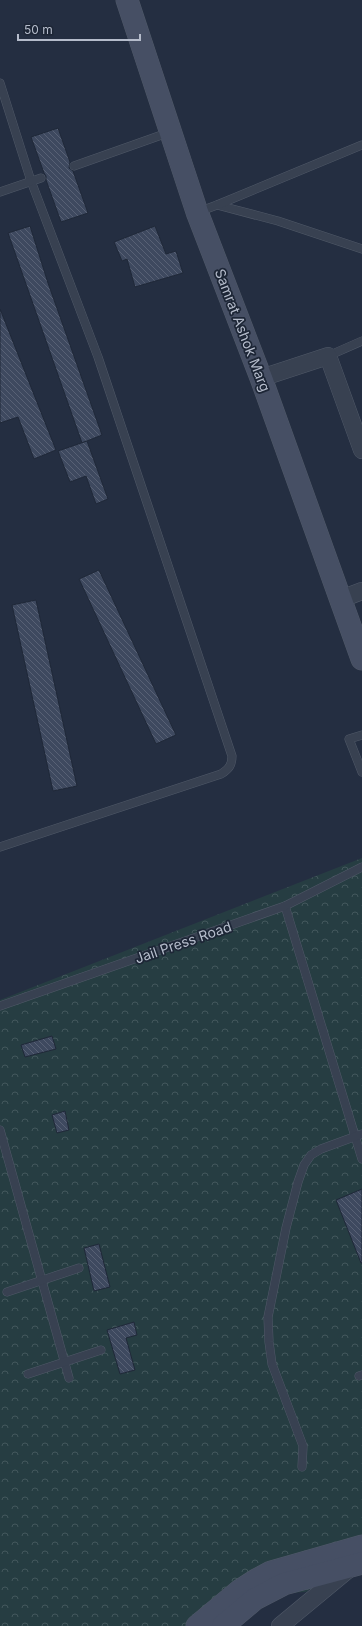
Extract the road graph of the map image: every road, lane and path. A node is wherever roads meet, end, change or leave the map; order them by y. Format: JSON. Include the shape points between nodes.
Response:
{"nodes":[{"id":1,"x":127,"y":0,"type":"edge"},
{"id":2,"x":0,"y":83,"type":"edge"},
{"id":3,"x":172,"y":132,"type":"junction"},
{"id":4,"x":362,"y":145,"type":"edge"},
{"id":5,"x":74,"y":166,"type":"dead end"},
{"id":6,"x":41,"y":178,"type":"dead end"},
{"id":7,"x":31,"y":181,"type":"junction"},
{"id":8,"x":0,"y":192,"type":"edge"},
{"id":9,"x":207,"y":208,"type":"junction"},
{"id":10,"x":362,"y":249,"type":"edge"},
{"id":11,"x":362,"y":340,"type":"edge"},
{"id":12,"x":328,"y":356,"type":"junction"},
{"id":13,"x":261,"y":378,"type":"junction"},
{"id":14,"x":362,"y":450,"type":"edge"},
{"id":15,"x":362,"y":591,"type":"edge"},
{"id":16,"x":341,"y":599,"type":"junction"},
{"id":17,"x":362,"y":659,"type":"edge"},
{"id":18,"x":362,"y":735,"type":"edge"},
{"id":19,"x":362,"y":772,"type":"edge"},
{"id":20,"x":0,"y":847,"type":"edge"},
{"id":21,"x":362,"y":867,"type":"edge"},
{"id":22,"x":285,"y":906,"type":"junction"},
{"id":23,"x":0,"y":1006,"type":"edge"},
{"id":24,"x":0,"y":1130,"type":"edge"},
{"id":25,"x":358,"y":1135,"type":"edge"},
{"id":26,"x":362,"y":1159,"type":"edge"},
{"id":27,"x":79,"y":1268,"type":"dead end"},
{"id":28,"x":41,"y":1280,"type":"junction"},
{"id":29,"x":6,"y":1292,"type":"dead end"},
{"id":30,"x":101,"y":1350,"type":"dead end"},
{"id":31,"x":64,"y":1362,"type":"junction"},
{"id":32,"x":28,"y":1374,"type":"dead end"},
{"id":33,"x":69,"y":1378,"type":"dead end"},
{"id":34,"x":302,"y":1467,"type":"dead end"},
{"id":35,"x":362,"y":1546,"type":"edge"},
{"id":36,"x":357,"y":1565,"type":"edge"},
{"id":37,"x":197,"y":1626,"type":"edge"},
{"id":38,"x":223,"y":1626,"type":"edge"},
{"id":39,"x":280,"y":1626,"type":"edge"}],
"edges":[{"from":1,"to":3,"type":"street","name":"Samrat Ashok Marg"},
{"from":2,"to":7,"type":"lane"},
{"from":3,"to":5,"type":"lane"},
{"from":3,"to":9,"type":"street","name":"Samrat Ashok Marg"},
{"from":4,"to":9,"type":"lane"},
{"from":6,"to":7,"type":"lane"},
{"from":7,"to":8,"type":"lane"},
{"from":7,"to":20,"type":"lane","via":[[101,365],[232,756],[232,763],[228,770],[221,774]]},
{"from":9,"to":10,"type":"lane","via":[[278,221]]},
{"from":9,"to":13,"type":"street","name":"Samrat Ashok Marg"},
{"from":11,"to":12,"type":"lane"},
{"from":12,"to":13,"type":"street"},
{"from":12,"to":14,"type":"street"},
{"from":13,"to":16,"type":"street","name":"Samrat Ashok Marg"},
{"from":15,"to":16,"type":"street"},
{"from":16,"to":17,"type":"street","name":"Samrat Ashok Marg"},
{"from":18,"to":19,"type":"lane","via":[[349,739]]},
{"from":21,"to":22,"type":"lane","name":"Jail Press Road"},
{"from":22,"to":23,"type":"lane","name":"Jail Press Road"},
{"from":22,"to":25,"type":"lane"},
{"from":24,"to":28,"type":"lane"},
{"from":25,"to":26,"type":"lane"},
{"from":25,"to":34,"type":"lane","via":[[321,1150],[311,1156],[304,1165],[286,1228],[268,1317],[272,1364],[303,1446]]},
{"from":27,"to":28,"type":"lane"},
{"from":28,"to":29,"type":"lane"},
{"from":28,"to":31,"type":"lane"},
{"from":30,"to":31,"type":"lane"},
{"from":31,"to":32,"type":"lane"},
{"from":31,"to":33,"type":"lane"},
{"from":35,"to":37,"type":"street","via":[[271,1572],[239,1591]]},
{"from":36,"to":38,"type":"street","via":[[284,1584],[255,1599]]},
{"from":36,"to":39,"type":"street"}]}
